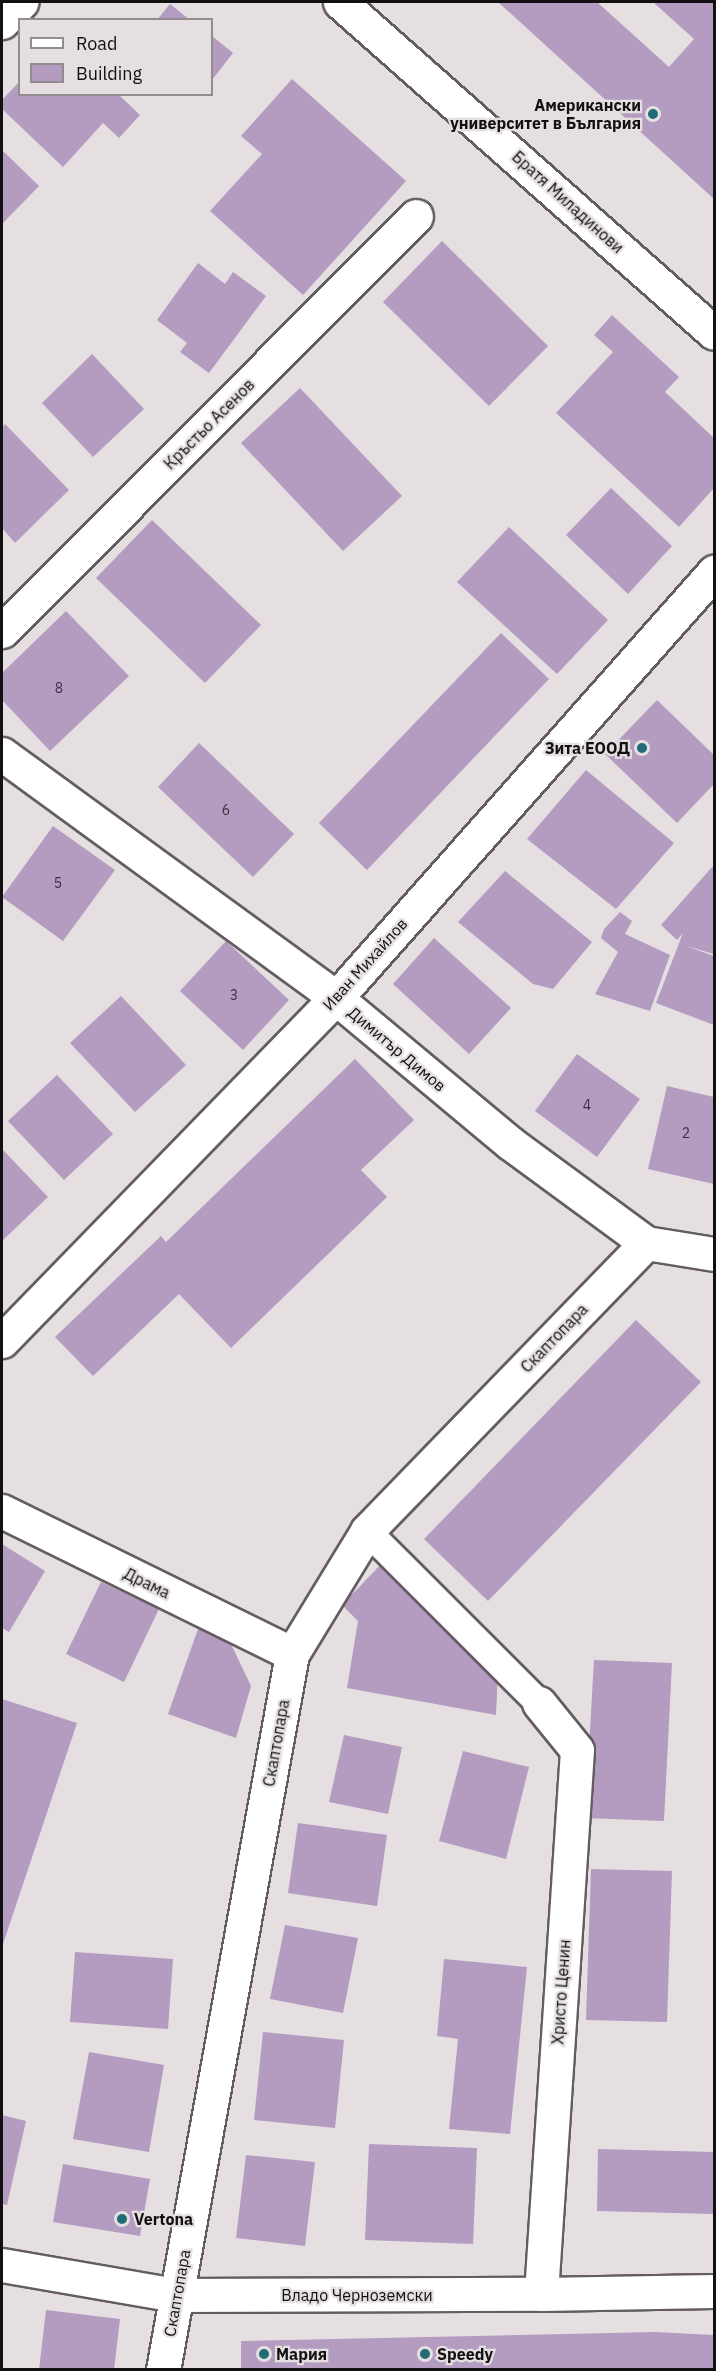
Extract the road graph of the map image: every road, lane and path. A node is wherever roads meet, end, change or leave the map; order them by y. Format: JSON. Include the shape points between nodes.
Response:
{"nodes":[{"id":1,"x":21,"y":2,"type":"edge"},
{"id":2,"x":340,"y":2,"type":"edge"},
{"id":3,"x":2,"y":22,"type":"edge"},
{"id":4,"x":416,"y":216,"type":"dead end"},
{"id":5,"x":714,"y":333,"type":"edge"},
{"id":6,"x":714,"y":573,"type":"edge"},
{"id":7,"x":2,"y":631,"type":"edge"},
{"id":8,"x":2,"y":754,"type":"edge"},
{"id":9,"x":336,"y":998,"type":"junction"},
{"id":10,"x":646,"y":1243,"type":"junction"},
{"id":11,"x":714,"y":1254,"type":"edge"},
{"id":12,"x":2,"y":1341,"type":"edge"},
{"id":13,"x":2,"y":1511,"type":"edge"},
{"id":14,"x":367,"y":1531,"type":"junction"},
{"id":15,"x":292,"y":1654,"type":"junction"},
{"id":16,"x":539,"y":1703,"type":"joint"},
{"id":17,"x":2,"y":2265,"type":"edge"},
{"id":18,"x":714,"y":2291,"type":"edge"},
{"id":19,"x":541,"y":2294,"type":"junction"},
{"id":20,"x":176,"y":2295,"type":"junction"},
{"id":21,"x":163,"y":2370,"type":"edge"}],
"edges":[{"from":1,"to":3,"type":"street"},
{"from":2,"to":5,"type":"street","name":"Братя Миладинови"},
{"from":4,"to":7,"type":"street","name":"Кръстьо Асенов"},
{"from":6,"to":9,"type":"street","name":"Иван Михайлов"},
{"from":8,"to":9,"type":"street","name":"Димитър Димов"},
{"from":9,"to":10,"type":"street","name":"Димитър Димов","via":[[510,1143]]},
{"from":9,"to":12,"type":"street","name":"Иван Михайлов"},
{"from":10,"to":11,"type":"street","name":"Димитър Димов"},
{"from":10,"to":14,"type":"street","name":"Скаптопара"},
{"from":13,"to":15,"type":"street","name":"Драма"},
{"from":14,"to":15,"type":"street","name":"Скаптопара"},
{"from":14,"to":16,"type":"street"},
{"from":15,"to":20,"type":"street","name":"Скаптопара"},
{"from":16,"to":19,"type":"street","name":"Христо Ценин","via":[[577,1750]]},
{"from":17,"to":20,"type":"street","name":"Владо Черноземски"},
{"from":18,"to":19,"type":"street","name":"Владо Черноземски"},
{"from":19,"to":20,"type":"street","name":"Владо Черноземски"},
{"from":20,"to":21,"type":"street","name":"Скаптопара"}]}
